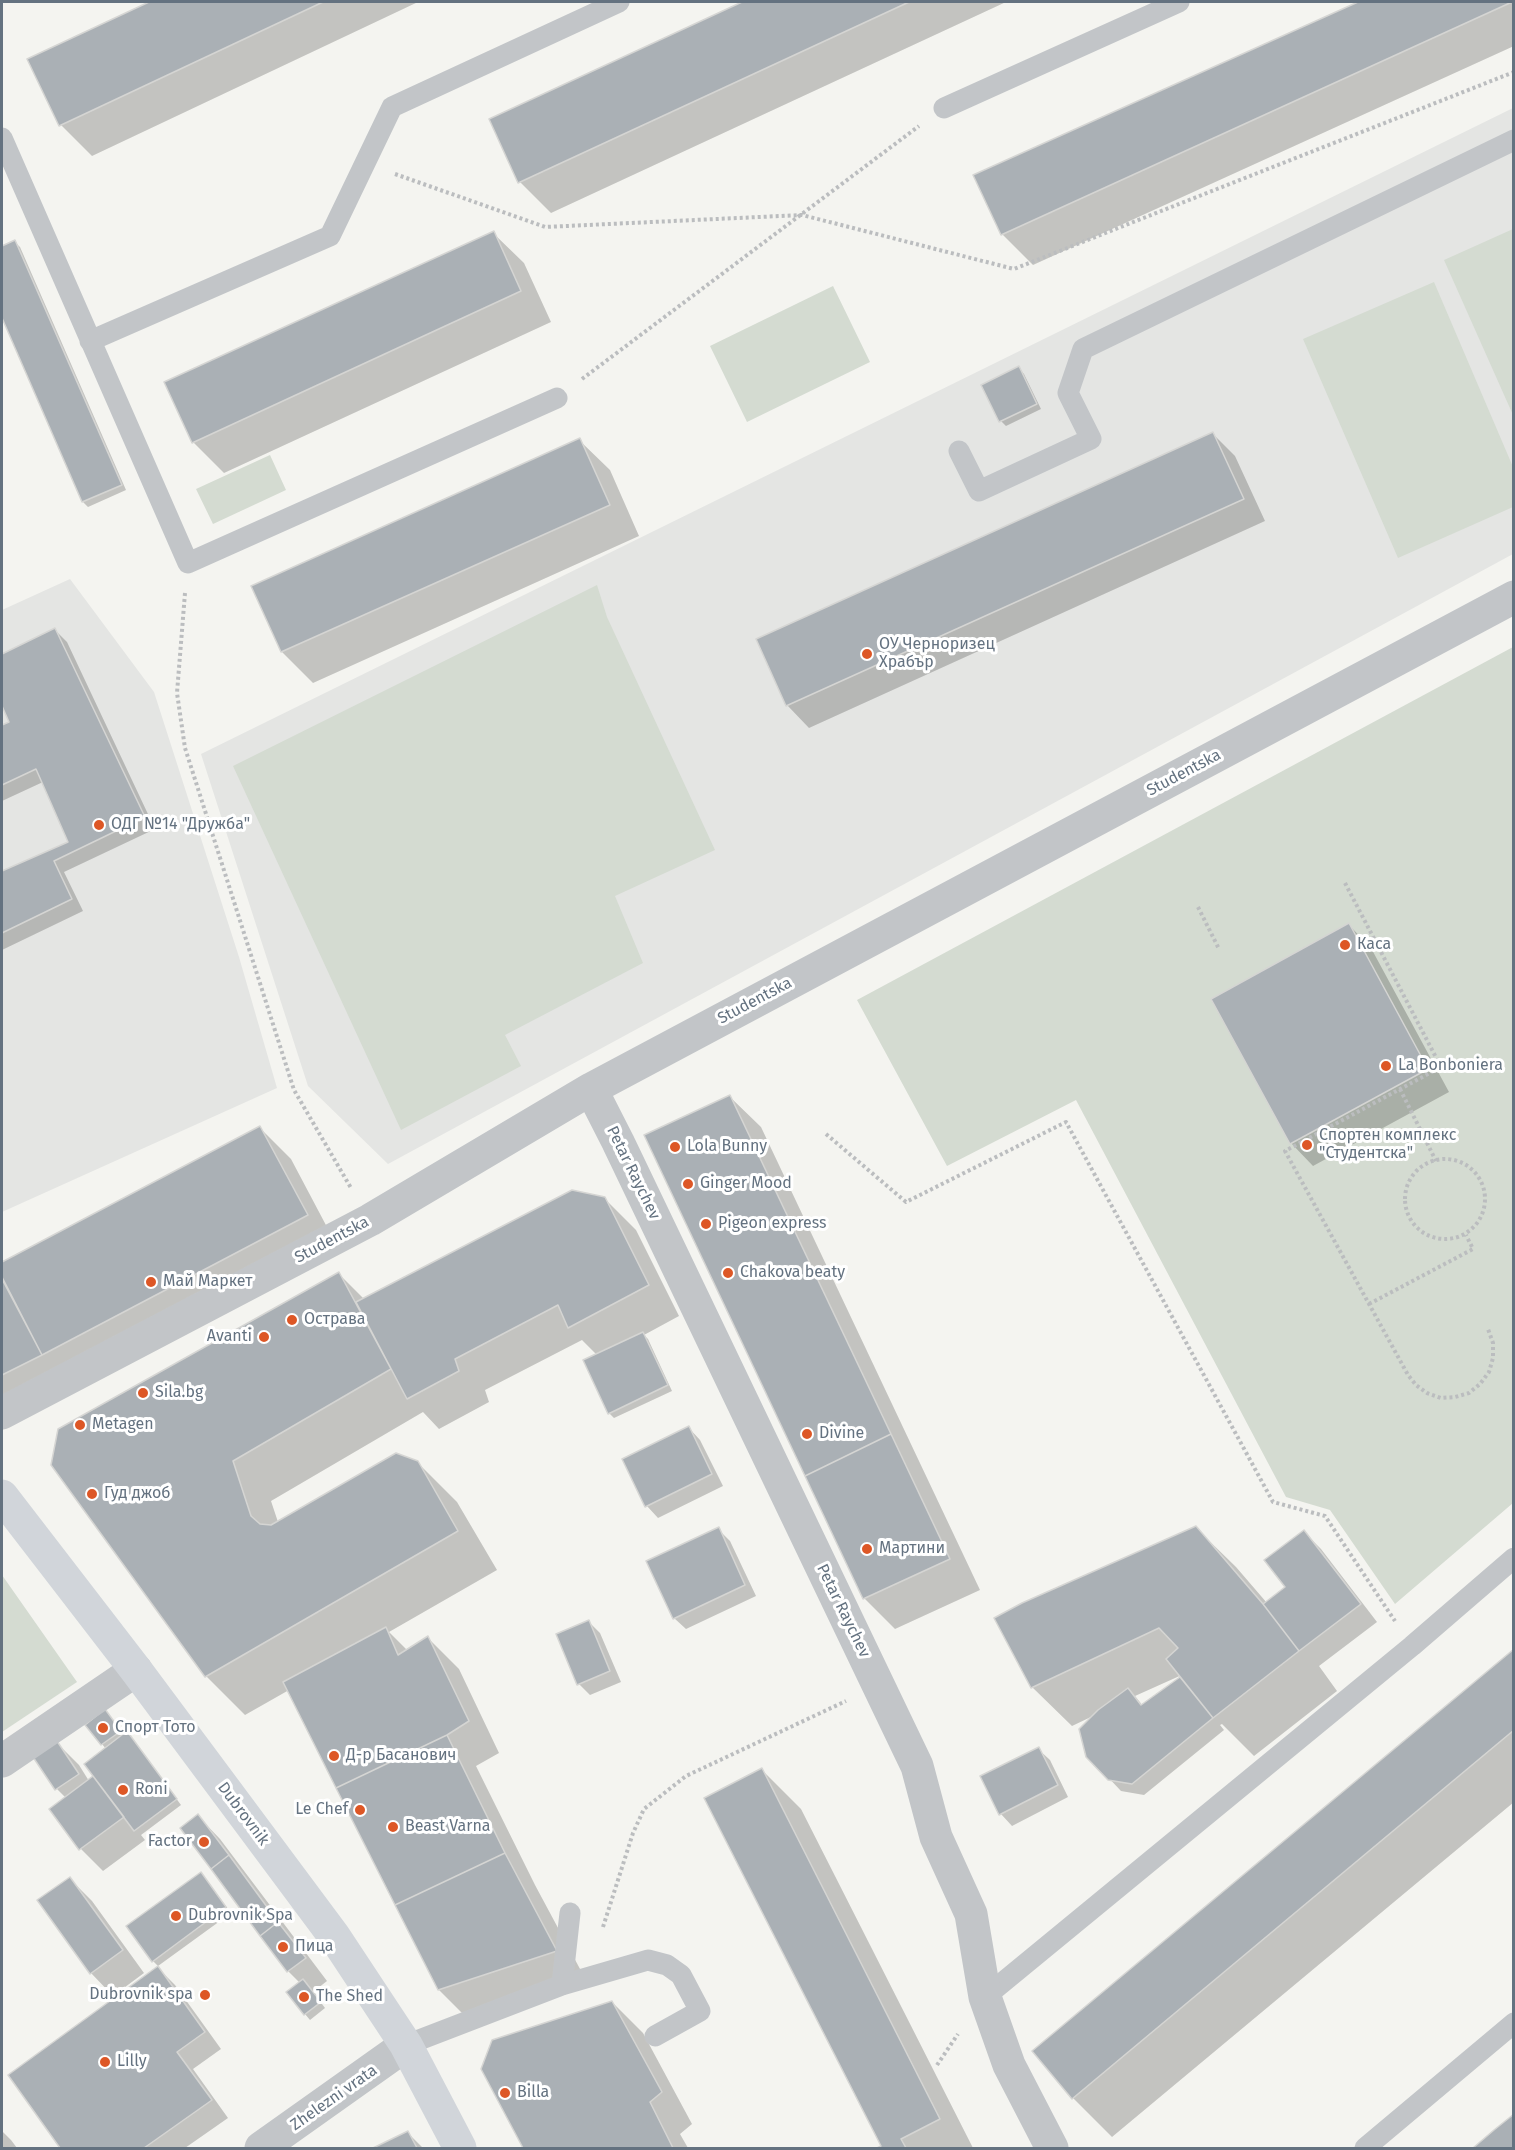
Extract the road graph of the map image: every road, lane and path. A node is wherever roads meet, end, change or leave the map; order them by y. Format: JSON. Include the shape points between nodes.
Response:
{"nodes":[{"id":1,"x":619,"y":2,"type":"edge"},
{"id":2,"x":1179,"y":2,"type":"edge"},
{"id":3,"x":1514,"y":72,"type":"edge"},
{"id":4,"x":944,"y":108,"type":"joint"},
{"id":5,"x":2,"y":138,"type":"edge"},
{"id":6,"x":1514,"y":140,"type":"edge"},
{"id":7,"x":365,"y":163,"type":"junction"},
{"id":8,"x":801,"y":215,"type":"junction"},
{"id":9,"x":90,"y":341,"type":"junction"},
{"id":10,"x":557,"y":398,"type":"joint"},
{"id":11,"x":959,"y":451,"type":"dead end"},
{"id":12,"x":188,"y":563,"type":"junction"},
{"id":13,"x":1514,"y":597,"type":"edge"},
{"id":14,"x":1345,"y":883,"type":"dead end"},
{"id":15,"x":1197,"y":907,"type":"dead end"},
{"id":16,"x":1219,"y":949,"type":"dead end"},
{"id":17,"x":591,"y":1089,"type":"junction"},
{"id":18,"x":1400,"y":1089,"type":"junction"},
{"id":19,"x":826,"y":1134,"type":"dead end"},
{"id":20,"x":1436,"y":1161,"type":"junction"},
{"id":21,"x":370,"y":1220,"type":"junction"},
{"id":22,"x":1465,"y":1234,"type":"junction"},
{"id":23,"x":1368,"y":1304,"type":"junction"},
{"id":24,"x":1488,"y":1329,"type":"dead end"},
{"id":25,"x":2,"y":1413,"type":"edge"},
{"id":26,"x":2,"y":1496,"type":"edge"},
{"id":27,"x":1514,"y":1558,"type":"edge"},
{"id":28,"x":1412,"y":1646,"type":"junction"},
{"id":29,"x":136,"y":1670,"type":"junction"},
{"id":30,"x":878,"y":1686,"type":"junction"},
{"id":31,"x":2,"y":1761,"type":"edge"},
{"id":32,"x":570,"y":1913,"type":"dead end"},
{"id":33,"x":587,"y":1976,"type":"junction"},
{"id":34,"x":562,"y":1985,"type":"junction"},
{"id":35,"x":985,"y":1997,"type":"junction"},
{"id":36,"x":1514,"y":2023,"type":"edge"},
{"id":37,"x":655,"y":2036,"type":"dead end"},
{"id":38,"x":406,"y":2045,"type":"junction"},
{"id":39,"x":261,"y":2148,"type":"edge"},
{"id":40,"x":460,"y":2148,"type":"edge"},
{"id":41,"x":1052,"y":2148,"type":"edge"},
{"id":42,"x":1365,"y":2148,"type":"edge"}],
"edges":[{"from":1,"to":7,"type":"lane","via":[[392,107]]},
{"from":2,"to":4,"type":"lane"},
{"from":3,"to":8,"type":"path","via":[[1014,269]]},
{"from":4,"to":8,"type":"path"},
{"from":5,"to":9,"type":"lane"},
{"from":6,"to":11,"type":"lane","via":[[1083,349],[1068,393],[1091,439],[979,491]]},
{"from":7,"to":8,"type":"path","via":[[545,227]]},
{"from":7,"to":9,"type":"lane","via":[[330,236]]},
{"from":8,"to":10,"type":"path"},
{"from":9,"to":12,"type":"lane"},
{"from":10,"to":12,"type":"lane"},
{"from":12,"to":21,"type":"path","via":[[177,693],[185,748],[294,1090]]},
{"from":13,"to":17,"type":"street","name":"Studentska"},
{"from":14,"to":18,"type":"path","via":[[1441,1067]]},
{"from":15,"to":16,"type":"path"},
{"from":17,"to":21,"type":"street","name":"Studentska"},
{"from":17,"to":30,"type":"street","name":"Petar Raychev"},
{"from":18,"to":20,"type":"path"},
{"from":18,"to":23,"type":"path","via":[[1286,1151]]},
{"from":19,"to":28,"type":"path","via":[[906,1202],[1066,1122],[1274,1502],[1325,1516]]},
{"from":20,"to":22,"type":"path","via":[[1461,1162],[1472,1169],[1485,1191],[1482,1216]]},
{"from":20,"to":22,"type":"path","via":[[1413,1175],[1405,1201],[1408,1215],[1425,1235],[1439,1240]]},
{"from":21,"to":25,"type":"street","name":"Studentska"},
{"from":22,"to":23,"type":"path","via":[[1473,1249]]},
{"from":23,"to":24,"type":"path","via":[[1408,1375],[1427,1393],[1442,1398],[1468,1393],[1489,1372],[1493,1343]]},
{"from":26,"to":29,"type":"street","name":"Dubrovnik"},
{"from":27,"to":28,"type":"lane"},
{"from":28,"to":35,"type":"lane"},
{"from":29,"to":31,"type":"street"},
{"from":29,"to":38,"type":"street","name":"Dubrovnik","via":[[334,1936]]},
{"from":30,"to":33,"type":"path","via":[[686,1776],[644,1809]]},
{"from":30,"to":35,"type":"street","name":"Petar Raychev","via":[[917,1766],[936,1838],[971,1914]]},
{"from":32,"to":34,"type":"lane"},
{"from":33,"to":34,"type":"lane"},
{"from":33,"to":37,"type":"lane","via":[[648,1960],[667,1965],[681,1975],[700,2011]]},
{"from":34,"to":38,"type":"lane"},
{"from":35,"to":41,"type":"street","name":"Petar Raychev","via":[[1009,2065]]},
{"from":36,"to":42,"type":"lane"},
{"from":38,"to":39,"type":"street","name":"Zhelezni vrata"},
{"from":38,"to":40,"type":"street","name":"Dubrovnik"}]}
